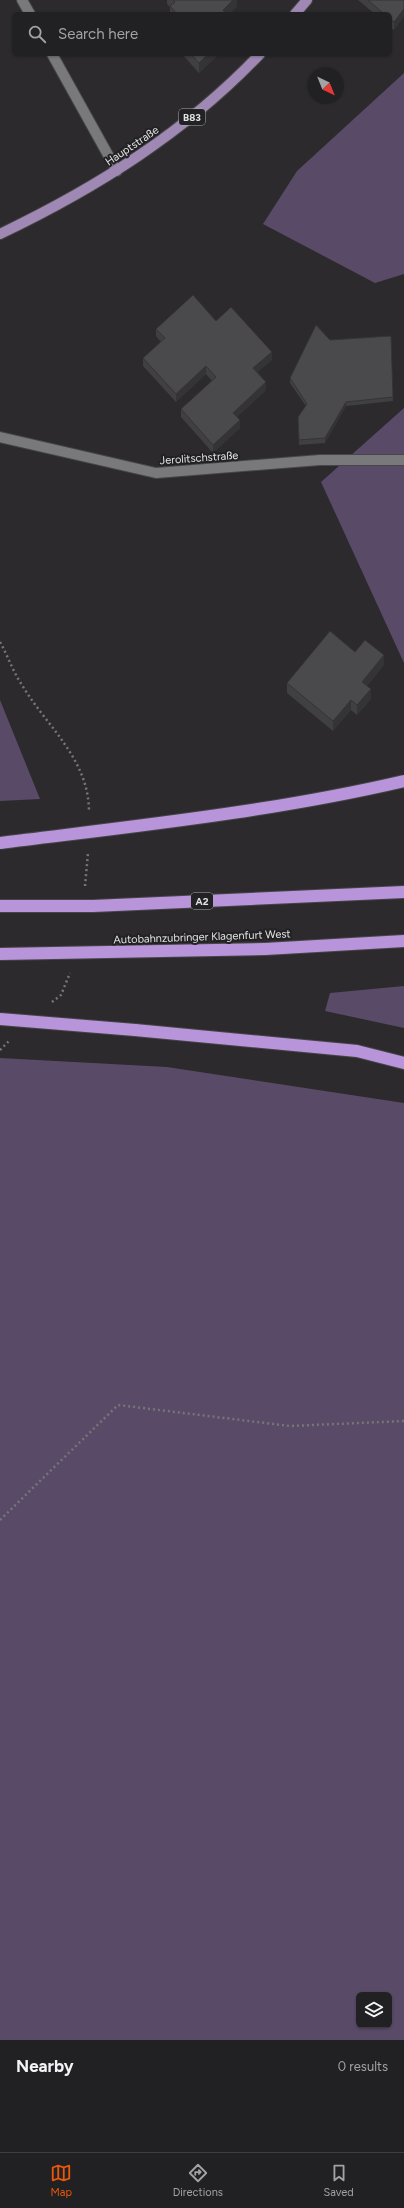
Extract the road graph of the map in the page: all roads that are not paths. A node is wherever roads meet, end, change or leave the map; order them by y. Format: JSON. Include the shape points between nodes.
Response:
{"nodes":[{"id":1,"x":22,"y":0,"type":"edge"},
{"id":2,"x":307,"y":0,"type":"edge"},
{"id":3,"x":29,"y":12,"type":"edge"},
{"id":4,"x":297,"y":12,"type":"edge"},
{"id":5,"x":53,"y":56,"type":"edge"},
{"id":6,"x":258,"y":56,"type":"edge"},
{"id":7,"x":118,"y":171,"type":"junction"},
{"id":8,"x":0,"y":234,"type":"edge"},
{"id":9,"x":0,"y":437,"type":"edge"},
{"id":10,"x":404,"y":460,"type":"edge"},
{"id":11,"x":404,"y":781,"type":"edge"},
{"id":12,"x":0,"y":843,"type":"edge"},
{"id":13,"x":404,"y":892,"type":"edge"},
{"id":14,"x":0,"y":906,"type":"edge"},
{"id":15,"x":404,"y":941,"type":"edge"},
{"id":16,"x":0,"y":954,"type":"edge"},
{"id":17,"x":0,"y":1019,"type":"edge"},
{"id":18,"x":404,"y":1063,"type":"edge"}],
"edges":[{"from":1,"to":3,"type":"street"},
{"from":2,"to":4,"type":"main road"},
{"from":5,"to":7,"type":"street"},
{"from":6,"to":7,"type":"main road","name":"Hauptstraße","number":"B83","via":[[210,102],[167,138]]},
{"from":7,"to":8,"type":"main road","name":"Hauptstraße","number":"B83","via":[[52,209]]},
{"from":9,"to":10,"type":"street","name":"Jerolitschstraße","via":[[156,473],[320,460]]},
{"from":11,"to":12,"type":"highway","bridge":true,"via":[[330,798],[185,820]]},
{"from":13,"to":14,"type":"highway","number":"A2","bridge":true,"via":[[93,906]]},
{"from":15,"to":16,"type":"highway","name":"Autobahnzubringer Klagenfurt West","bridge":true,"via":[[265,949]]},
{"from":17,"to":18,"type":"highway","bridge":true,"via":[[357,1051]]}]}
